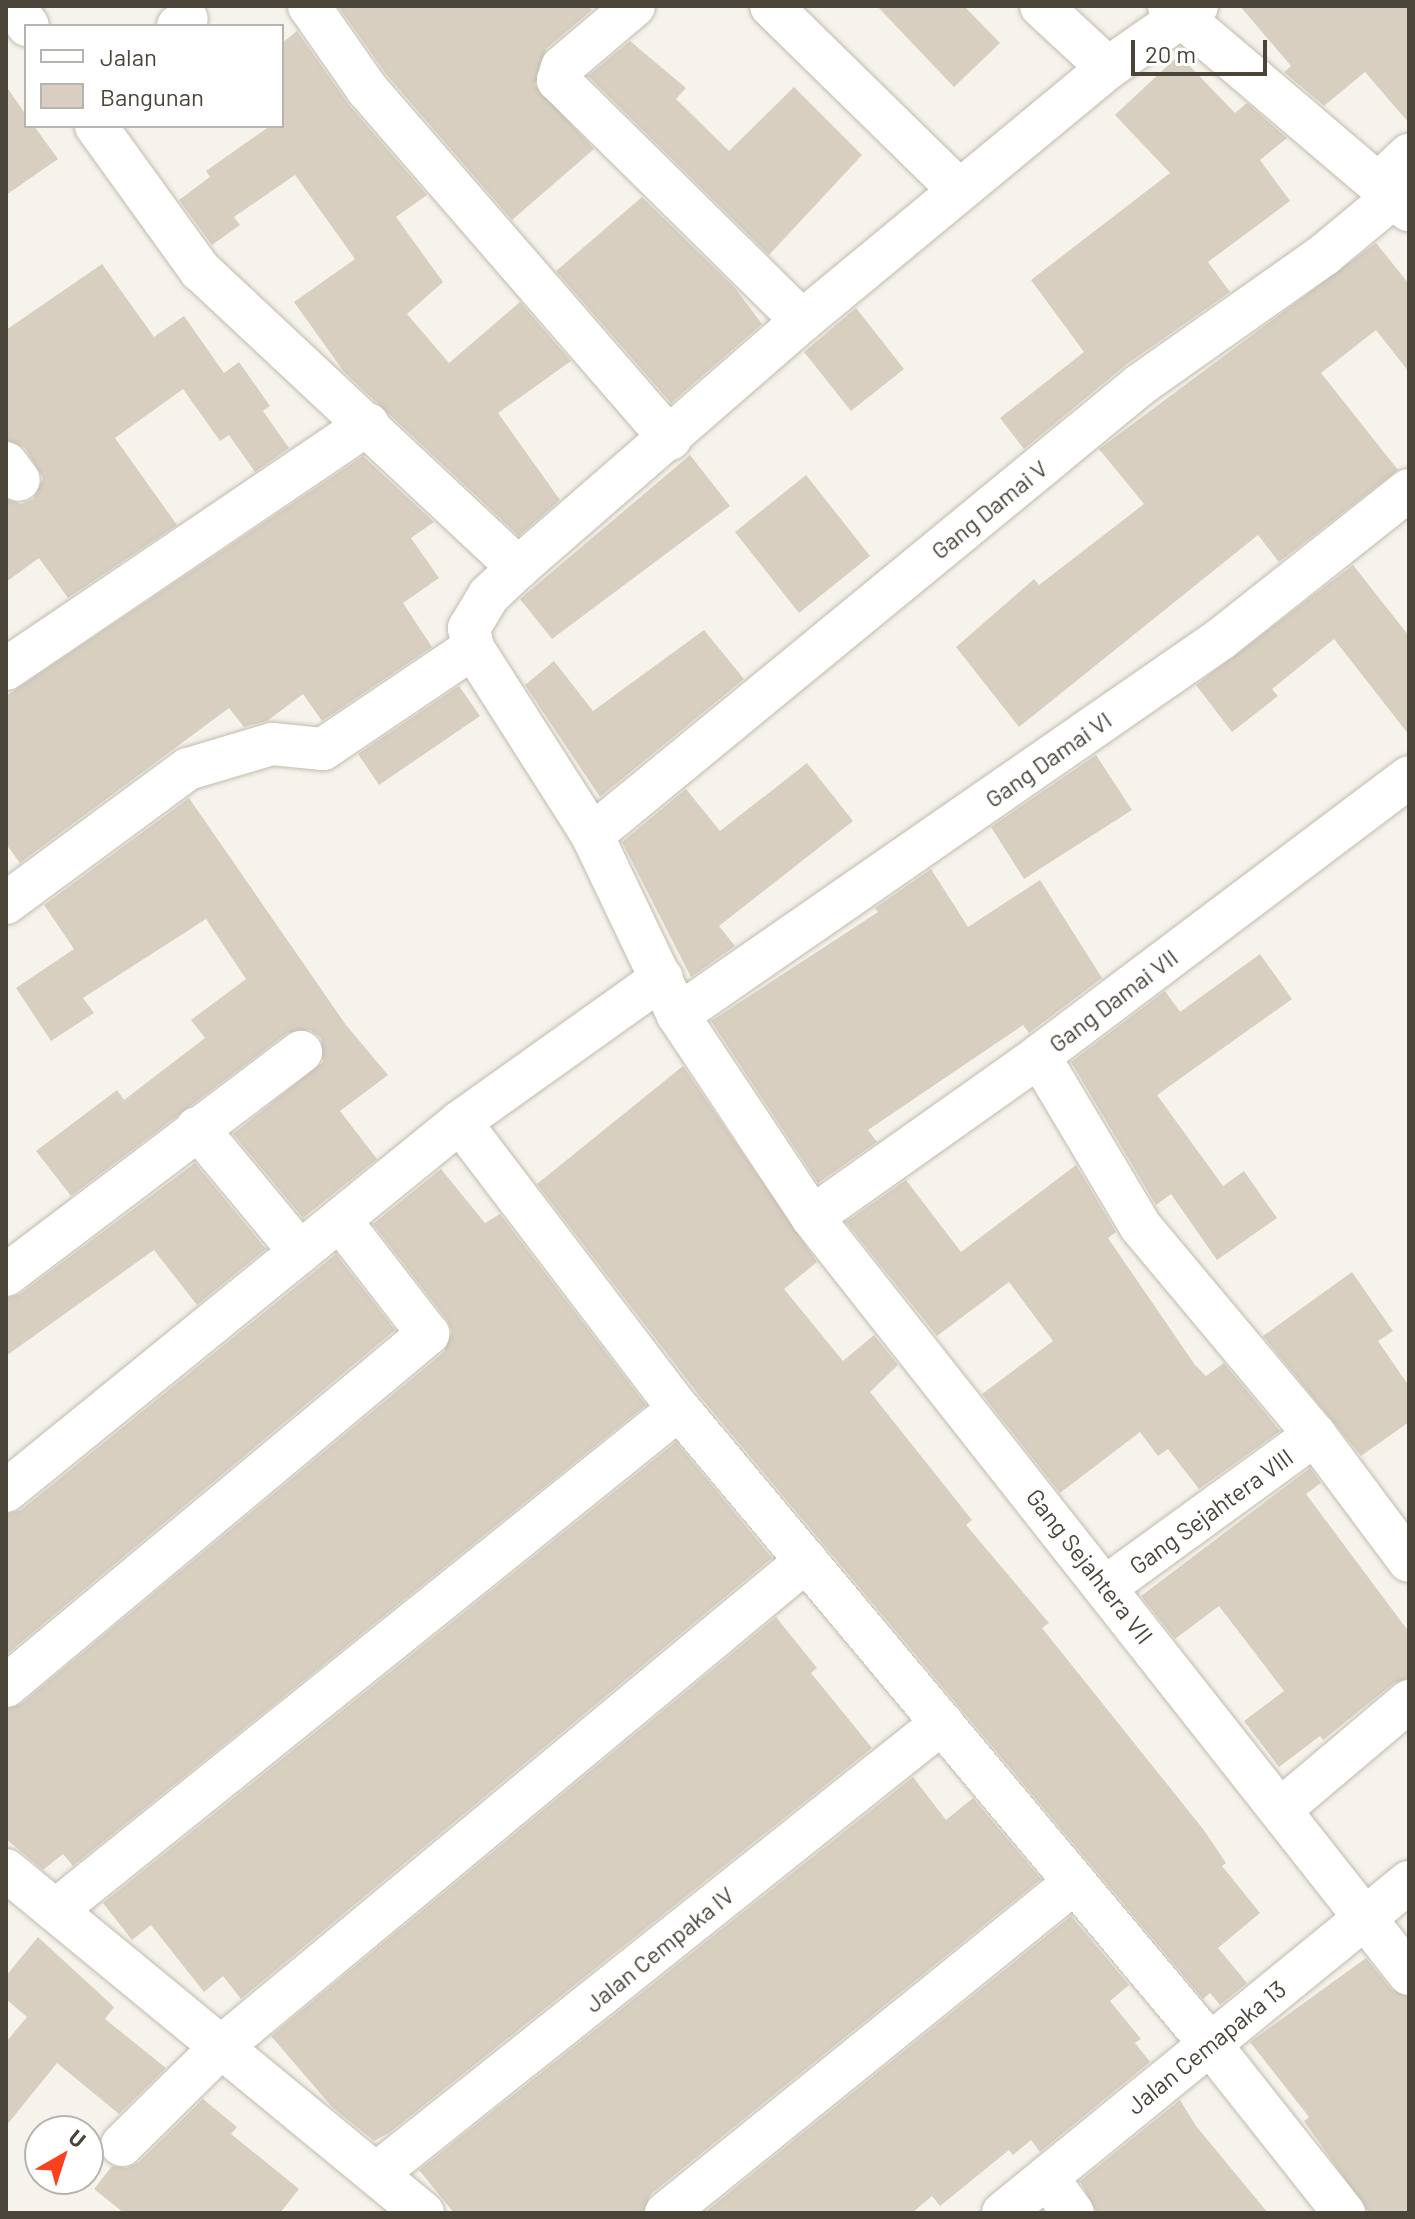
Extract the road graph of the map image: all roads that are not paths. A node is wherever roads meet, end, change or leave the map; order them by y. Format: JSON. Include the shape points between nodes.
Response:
{"nodes":[{"id":1,"x":14,"y":6,"type":"edge"},
{"id":2,"x":309,"y":6,"type":"edge"},
{"id":3,"x":634,"y":6,"type":"edge"},
{"id":4,"x":771,"y":6,"type":"edge"},
{"id":5,"x":1041,"y":6,"type":"edge"},
{"id":6,"x":1182,"y":10,"type":"edge"},
{"id":7,"x":27,"y":24,"type":"edge"},
{"id":8,"x":1108,"y":68,"type":"junction"},
{"id":9,"x":97,"y":128,"type":"edge"},
{"id":10,"x":1398,"y":185,"type":"edge"},
{"id":11,"x":959,"y":190,"type":"junction"},
{"id":12,"x":802,"y":321,"type":"junction"},
{"id":13,"x":368,"y":424,"type":"junction"},
{"id":14,"x":670,"y":439,"type":"junction"},
{"id":15,"x":1409,"y":490,"type":"edge"},
{"id":16,"x":518,"y":568,"type":"junction"},
{"id":17,"x":473,"y":648,"type":"junction"},
{"id":18,"x":6,"y":669,"type":"edge"},
{"id":19,"x":1409,"y":777,"type":"edge"},
{"id":20,"x":592,"y":835,"type":"junction"},
{"id":21,"x":6,"y":903,"type":"edge"},
{"id":22,"x":662,"y":978,"type":"junction"},
{"id":23,"x":678,"y":1015,"type":"junction"},
{"id":24,"x":301,"y":1052,"type":"dead end"},
{"id":25,"x":1039,"y":1056,"type":"junction"},
{"id":26,"x":460,"y":1122,"type":"junction"},
{"id":27,"x":197,"y":1128,"type":"junction"},
{"id":28,"x":812,"y":1217,"type":"junction"},
{"id":29,"x":340,"y":1220,"type":"junction"},
{"id":30,"x":300,"y":1252,"type":"junction"},
{"id":31,"x":6,"y":1275,"type":"edge"},
{"id":32,"x":679,"y":1409,"type":"junction"},
{"id":33,"x":1315,"y":1435,"type":"junction"},
{"id":34,"x":6,"y":1491,"type":"edge"},
{"id":35,"x":806,"y":1561,"type":"junction"},
{"id":36,"x":1409,"y":1561,"type":"edge"},
{"id":37,"x":1107,"y":1586,"type":"junction"},
{"id":38,"x":6,"y":1686,"type":"edge"},
{"id":39,"x":1409,"y":1701,"type":"edge"},
{"id":40,"x":942,"y":1723,"type":"junction"},
{"id":41,"x":1280,"y":1810,"type":"junction"},
{"id":42,"x":6,"y":1870,"type":"edge"},
{"id":43,"x":1075,"y":1882,"type":"junction"},
{"id":44,"x":1409,"y":1882,"type":"edge"},
{"id":45,"x":56,"y":1910,"type":"junction"},
{"id":46,"x":1363,"y":1919,"type":"junction"},
{"id":47,"x":1409,"y":1974,"type":"edge"},
{"id":48,"x":1210,"y":2044,"type":"junction"},
{"id":49,"x":221,"y":2047,"type":"junction"},
{"id":50,"x":122,"y":2145,"type":"dead end"},
{"id":51,"x":376,"y":2174,"type":"junction"},
{"id":52,"x":1047,"y":2177,"type":"junction"},
{"id":53,"x":423,"y":2213,"type":"edge"},
{"id":54,"x":666,"y":2213,"type":"edge"},
{"id":55,"x":1003,"y":2213,"type":"edge"},
{"id":56,"x":1073,"y":2213,"type":"edge"},
{"id":57,"x":1344,"y":2213,"type":"edge"}],
"edges":[{"from":1,"to":7,"type":"street"},
{"from":2,"to":14,"type":"street","via":[[367,89]]},
{"from":3,"to":12,"type":"street","via":[[562,67],[558,80]]},
{"from":4,"to":11,"type":"street"},
{"from":5,"to":8,"type":"street"},
{"from":6,"to":8,"type":"street"},
{"from":6,"to":10,"type":"street"},
{"from":8,"to":11,"type":"street"},
{"from":9,"to":13,"type":"street","via":[[200,270]]},
{"from":10,"to":20,"type":"street","name":"Gang Damai V","via":[[1325,254],[1141,384]]},
{"from":11,"to":12,"type":"street"},
{"from":12,"to":14,"type":"street"},
{"from":13,"to":16,"type":"street"},
{"from":13,"to":18,"type":"street"},
{"from":14,"to":16,"type":"street"},
{"from":15,"to":23,"type":"street","name":"Gang Damai VI","via":[[1222,638]]},
{"from":16,"to":17,"type":"street","via":[[475,615],[469,628]]},
{"from":17,"to":20,"type":"street","name":"Gang Sejahtera VII"},
{"from":17,"to":21,"type":"street","via":[[323,749],[272,744],[188,769]]},
{"from":19,"to":25,"type":"street","name":"Gang Damai VII"},
{"from":20,"to":22,"type":"street","name":"Gang Sejahtera VII"},
{"from":22,"to":23,"type":"street","name":"Gang Sejahtera VII"},
{"from":22,"to":26,"type":"street"},
{"from":23,"to":28,"type":"street","name":"Gang Sejahtera VII"},
{"from":24,"to":27,"type":"street"},
{"from":25,"to":28,"type":"street","name":"Gang Damai VII"},
{"from":25,"to":33,"type":"street","via":[[1141,1227]]},
{"from":26,"to":29,"type":"street"},
{"from":26,"to":32,"type":"street"},
{"from":27,"to":30,"type":"street"},
{"from":27,"to":31,"type":"street"},
{"from":28,"to":37,"type":"street","name":"Gang Sejahtera VII"},
{"from":29,"to":30,"type":"street"},
{"from":29,"to":38,"type":"street","via":[[428,1334]]},
{"from":30,"to":34,"type":"street"},
{"from":32,"to":35,"type":"street"},
{"from":32,"to":45,"type":"street"},
{"from":33,"to":36,"type":"street"},
{"from":33,"to":37,"type":"street","name":"Gang Sejahtera VIII"},
{"from":35,"to":40,"type":"street"},
{"from":35,"to":49,"type":"street"},
{"from":37,"to":41,"type":"street","name":"Gang Sejahtera VII"},
{"from":39,"to":41,"type":"street"},
{"from":40,"to":43,"type":"street"},
{"from":40,"to":51,"type":"street","name":"Jalan Cempaka IV"},
{"from":41,"to":46,"type":"street","name":"Gang Sejahtera VII"},
{"from":42,"to":45,"type":"street"},
{"from":43,"to":48,"type":"street"},
{"from":43,"to":54,"type":"street"},
{"from":44,"to":46,"type":"street","name":"Jalan Cemapaka 13"},
{"from":45,"to":49,"type":"street"},
{"from":46,"to":47,"type":"street","name":"Gang Sejahtera VII"},
{"from":46,"to":48,"type":"street","name":"Jalan Cemapaka 13"},
{"from":48,"to":52,"type":"street","name":"Jalan Cemapaka 13"},
{"from":48,"to":57,"type":"street"},
{"from":49,"to":50,"type":"street"},
{"from":49,"to":51,"type":"street"},
{"from":51,"to":53,"type":"street"},
{"from":52,"to":55,"type":"street","name":"Jalan Cemapaka 13"},
{"from":52,"to":56,"type":"street"}]}
